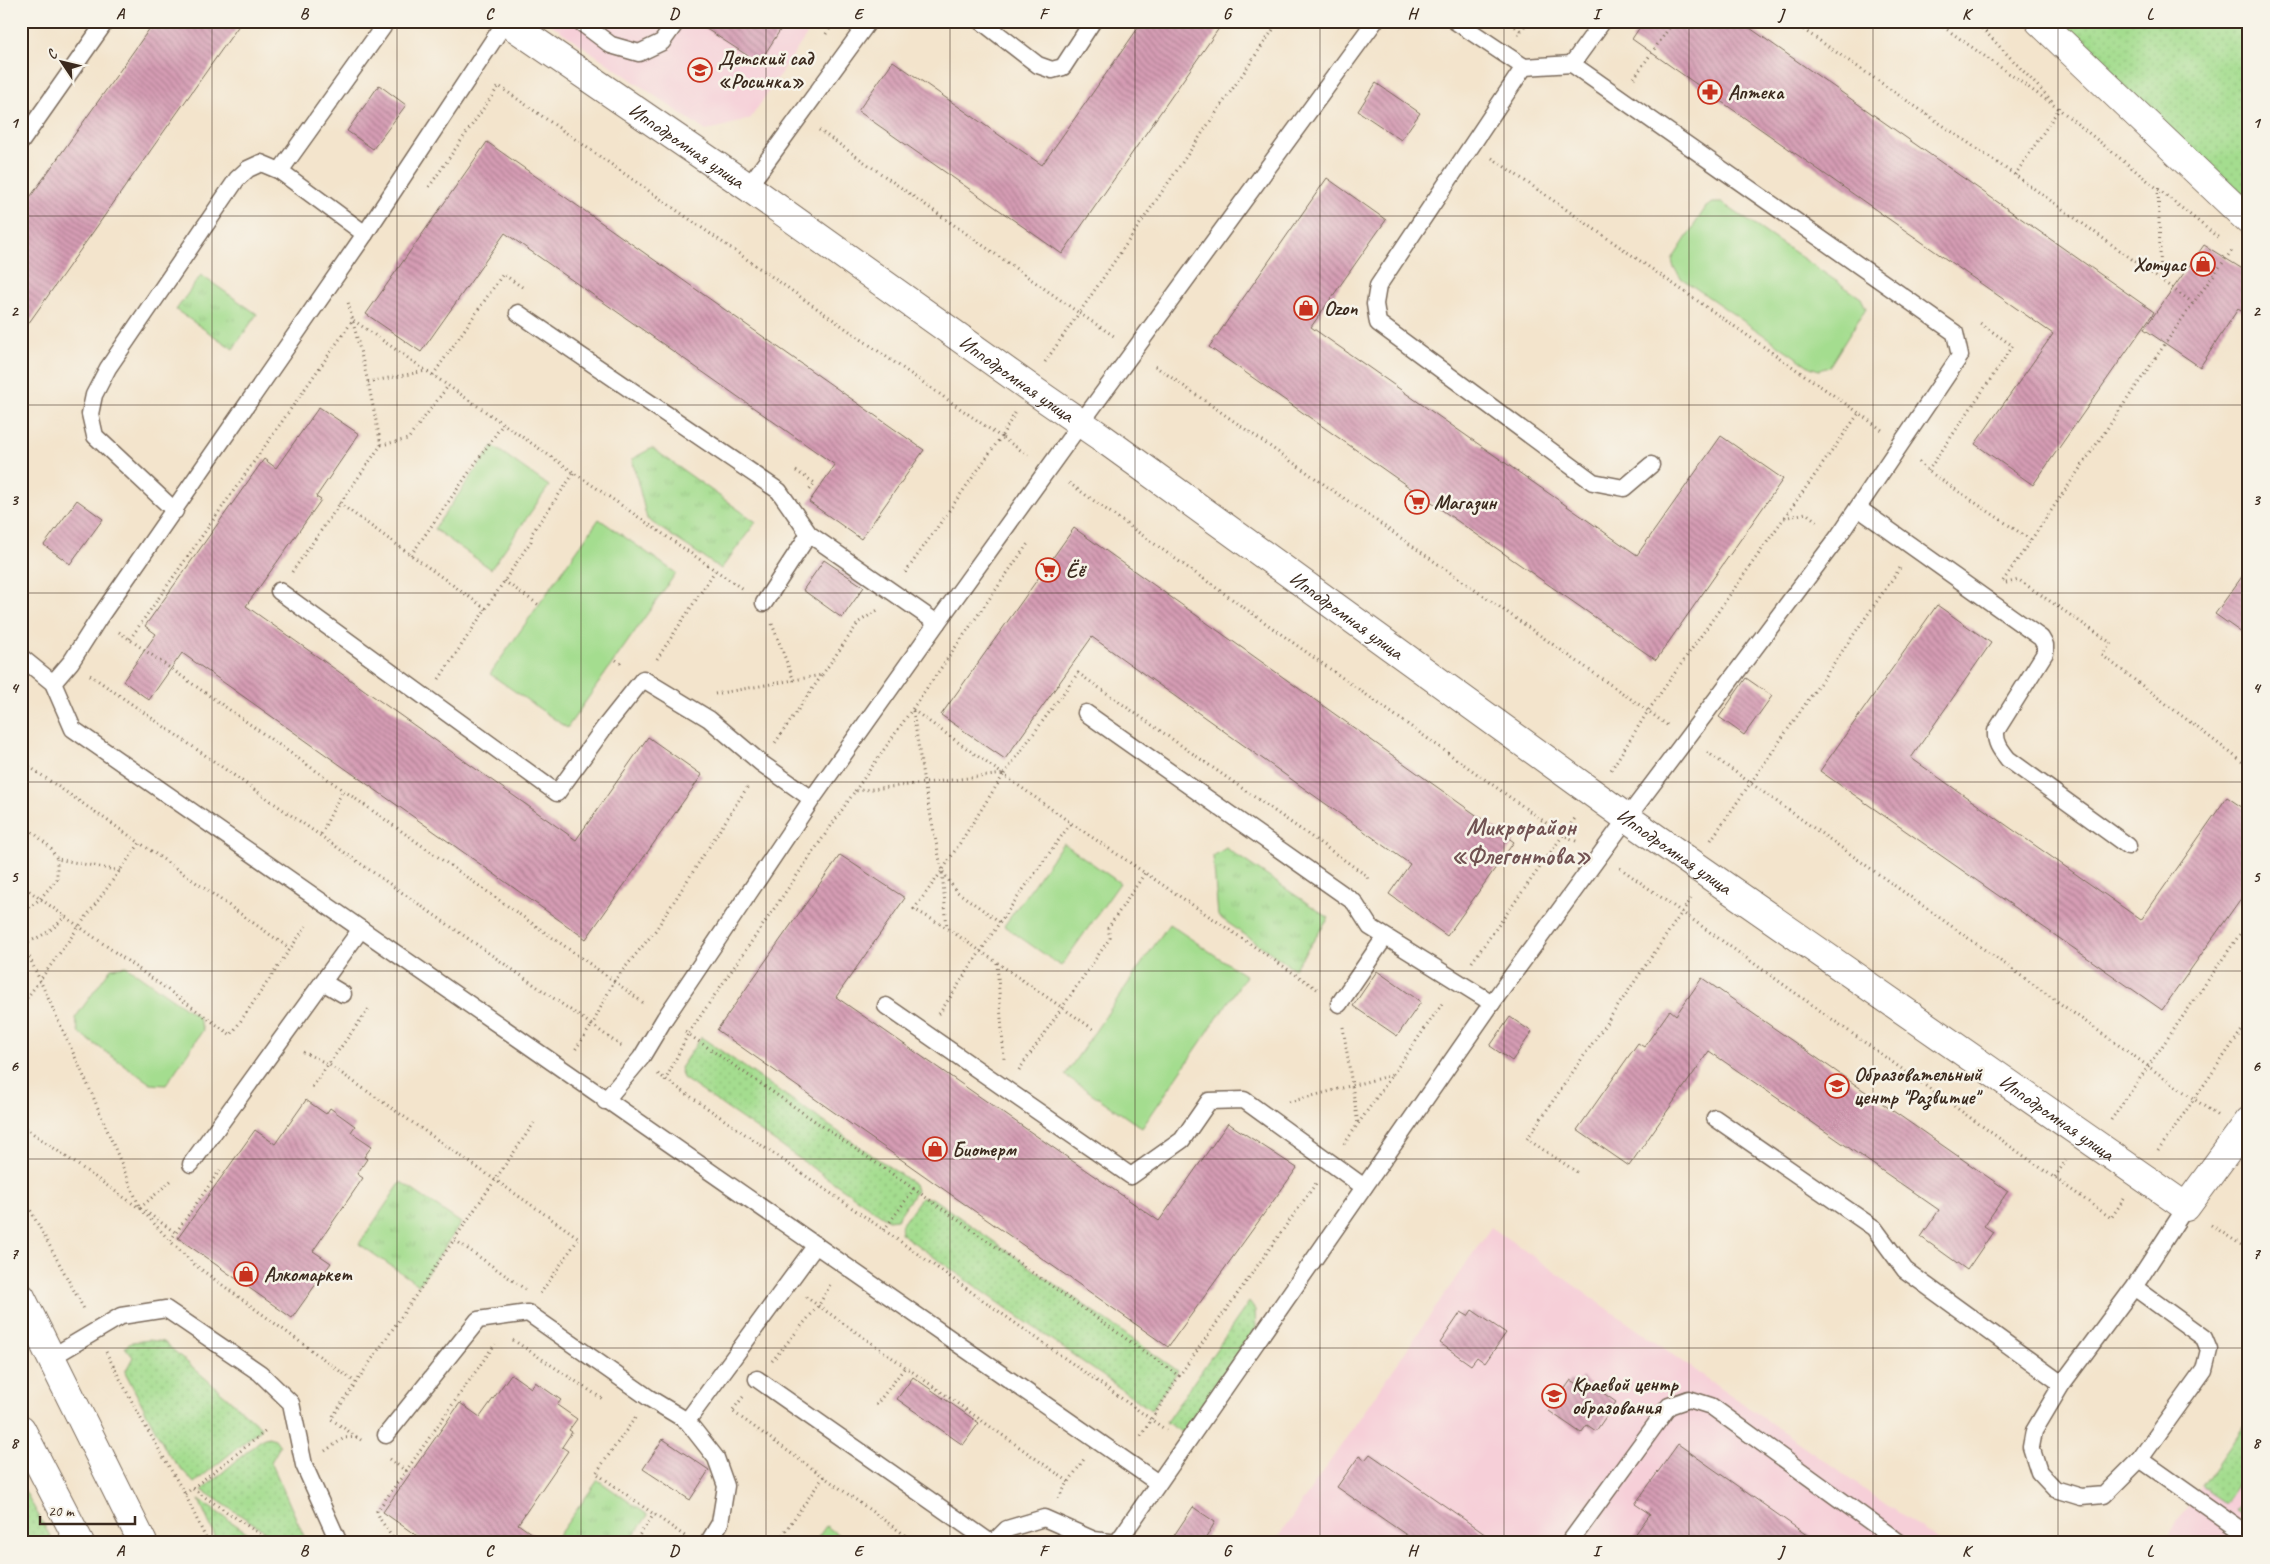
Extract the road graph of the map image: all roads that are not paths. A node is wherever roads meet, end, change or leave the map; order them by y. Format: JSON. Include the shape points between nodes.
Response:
{"nodes":[{"id":1,"x":106,"y":21,"type":"edge"},
{"id":2,"x":579,"y":21,"type":"edge"},
{"id":3,"x":677,"y":21,"type":"edge"},
{"id":4,"x":869,"y":21,"type":"edge"},
{"id":5,"x":981,"y":21,"type":"edge"},
{"id":6,"x":1094,"y":21,"type":"edge"},
{"id":7,"x":1375,"y":21,"type":"edge"},
{"id":8,"x":1455,"y":21,"type":"edge"},
{"id":9,"x":1603,"y":21,"type":"edge"},
{"id":10,"x":2039,"y":21,"type":"edge"},
{"id":11,"x":507,"y":22,"type":"edge"},
{"id":12,"x":383,"y":27,"type":"dead end"},
{"id":13,"x":1572,"y":64,"type":"junction"},
{"id":14,"x":1524,"y":67,"type":"junction"},
{"id":15,"x":21,"y":142,"type":"edge"},
{"id":16,"x":280,"y":171,"type":"junction"},
{"id":17,"x":748,"y":187,"type":"junction"},
{"id":18,"x":2243,"y":232,"type":"edge"},
{"id":19,"x":365,"y":234,"type":"junction"},
{"id":20,"x":518,"y":313,"type":"dead end"},
{"id":21,"x":1081,"y":423,"type":"junction"},
{"id":22,"x":1651,"y":465,"type":"dead end"},
{"id":23,"x":1858,"y":508,"type":"junction"},
{"id":24,"x":175,"y":511,"type":"junction"},
{"id":25,"x":809,"y":534,"type":"junction"},
{"id":26,"x":279,"y":591,"type":"road end"},
{"id":27,"x":764,"y":603,"type":"road end"},
{"id":28,"x":937,"y":623,"type":"junction"},
{"id":29,"x":21,"y":657,"type":"edge"},
{"id":30,"x":53,"y":683,"type":"junction"},
{"id":31,"x":1086,"y":713,"type":"dead end"},
{"id":32,"x":812,"y":800,"type":"junction"},
{"id":33,"x":1627,"y":818,"type":"junction"},
{"id":34,"x":2128,"y":846,"type":"dead end"},
{"id":35,"x":360,"y":929,"type":"junction"},
{"id":36,"x":1385,"y":937,"type":"junction"},
{"id":37,"x":323,"y":982,"type":"junction"},
{"id":38,"x":343,"y":994,"type":"dead end"},
{"id":39,"x":1492,"y":1003,"type":"junction"},
{"id":40,"x":1339,"y":1004,"type":"road end"},
{"id":41,"x":886,"y":1006,"type":"dead end"},
{"id":42,"x":605,"y":1102,"type":"junction"},
{"id":43,"x":1715,"y":1118,"type":"dead end"},
{"id":44,"x":2244,"y":1127,"type":"edge"},
{"id":45,"x":191,"y":1164,"type":"road end"},
{"id":46,"x":1364,"y":1187,"type":"junction"},
{"id":47,"x":2186,"y":1207,"type":"junction"},
{"id":48,"x":816,"y":1245,"type":"junction"},
{"id":49,"x":2134,"y":1287,"type":"junction"},
{"id":50,"x":21,"y":1297,"type":"edge"},
{"id":51,"x":52,"y":1357,"type":"junction"},
{"id":52,"x":757,"y":1378,"type":"dead end"},
{"id":53,"x":2062,"y":1384,"type":"junction"},
{"id":54,"x":687,"y":1421,"type":"junction"},
{"id":55,"x":21,"y":1429,"type":"edge"},
{"id":56,"x":386,"y":1435,"type":"road end"},
{"id":57,"x":2140,"y":1459,"type":"junction"},
{"id":58,"x":1158,"y":1483,"type":"junction"},
{"id":59,"x":2249,"y":1536,"type":"edge"},
{"id":60,"x":80,"y":1543,"type":"edge"},
{"id":61,"x":142,"y":1543,"type":"edge"},
{"id":62,"x":339,"y":1543,"type":"edge"},
{"id":63,"x":708,"y":1543,"type":"edge"},
{"id":64,"x":992,"y":1543,"type":"edge"},
{"id":65,"x":1117,"y":1543,"type":"edge"},
{"id":66,"x":1570,"y":1543,"type":"edge"},
{"id":67,"x":1900,"y":1543,"type":"edge"}],
"edges":[{"from":1,"to":15,"type":"lane"},
{"from":2,"to":3,"type":"lane","via":[[611,45],[639,53],[662,42]]},
{"from":4,"to":17,"type":"lane"},
{"from":5,"to":6,"type":"lane","via":[[1038,65],[1052,70],[1063,67]]},
{"from":7,"to":21,"type":"lane"},
{"from":8,"to":14,"type":"lane"},
{"from":9,"to":13,"type":"lane"},
{"from":10,"to":18,"type":"street"},
{"from":11,"to":17,"type":"street","name":"Ипподромная улица"},
{"from":11,"to":19,"type":"lane"},
{"from":12,"to":16,"type":"lane"},
{"from":13,"to":14,"type":"lane"},
{"from":13,"to":23,"type":"lane","via":[[1955,333],[1960,356]]},
{"from":14,"to":22,"type":"lane","via":[[1378,286],[1374,304],[1378,323],[1593,482],[1624,488]]},
{"from":16,"to":19,"type":"lane"},
{"from":16,"to":24,"type":"lane","via":[[261,163],[237,179],[108,368],[94,395],[90,414],[95,436]]},
{"from":17,"to":21,"type":"street","name":"Ипподромная улица"},
{"from":19,"to":24,"type":"lane"},
{"from":20,"to":25,"type":"lane","via":[[779,491]]},
{"from":21,"to":28,"type":"lane"},
{"from":21,"to":33,"type":"street","name":"Ипподромная улица"},
{"from":23,"to":33,"type":"lane"},
{"from":23,"to":34,"type":"lane","via":[[2041,638],[2045,654],[1996,731],[1998,746],[2008,759]]},
{"from":24,"to":30,"type":"lane","via":[[71,662]]},
{"from":25,"to":27,"type":"lane"},
{"from":25,"to":28,"type":"lane"},
{"from":26,"to":32,"type":"lane","via":[[557,793],[644,679],[709,719]]},
{"from":28,"to":32,"type":"lane"},
{"from":29,"to":30,"type":"lane"},
{"from":30,"to":35,"type":"lane","via":[[73,729]]},
{"from":31,"to":36,"type":"lane","via":[[1354,902],[1370,927]]},
{"from":32,"to":42,"type":"lane","via":[[641,1058]]},
{"from":33,"to":39,"type":"lane"},
{"from":33,"to":47,"type":"street","name":"Ипподромная улица"},
{"from":35,"to":37,"type":"lane"},
{"from":35,"to":42,"type":"lane"},
{"from":36,"to":39,"type":"lane"},
{"from":36,"to":40,"type":"lane"},
{"from":37,"to":38,"type":"lane"},
{"from":37,"to":45,"type":"lane"},
{"from":39,"to":46,"type":"lane"},
{"from":41,"to":46,"type":"lane","via":[[1131,1176],[1182,1140],[1209,1101],[1244,1100]]},
{"from":42,"to":48,"type":"lane"},
{"from":43,"to":53,"type":"lane","via":[[1874,1228],[1905,1270]]},
{"from":44,"to":47,"type":"street"},
{"from":46,"to":58,"type":"lane"},
{"from":47,"to":49,"type":"lane"},
{"from":48,"to":54,"type":"lane"},
{"from":48,"to":58,"type":"lane"},
{"from":49,"to":53,"type":"lane"},
{"from":49,"to":57,"type":"lane","via":[[2204,1338],[2209,1350],[2204,1370]]},
{"from":50,"to":51,"type":"street"},
{"from":51,"to":61,"type":"street"},
{"from":51,"to":62,"type":"lane","via":[[121,1316],[166,1309],[260,1373],[291,1403],[304,1465]]},
{"from":52,"to":64,"type":"lane"},
{"from":53,"to":57,"type":"lane","via":[[2034,1431],[2031,1447],[2039,1472],[2055,1489],[2081,1497],[2104,1495]]},
{"from":54,"to":56,"type":"lane","via":[[528,1313],[478,1320]]},
{"from":54,"to":63,"type":"lane","via":[[716,1458],[726,1486],[720,1523]]},
{"from":55,"to":60,"type":"street"},
{"from":57,"to":59,"type":"lane"},
{"from":58,"to":65,"type":"lane"},
{"from":64,"to":65,"type":"lane","via":[[1008,1529],[1044,1518],[1094,1540]]},
{"from":66,"to":67,"type":"lane","via":[[1670,1406],[1689,1399],[1711,1406]]}]}
